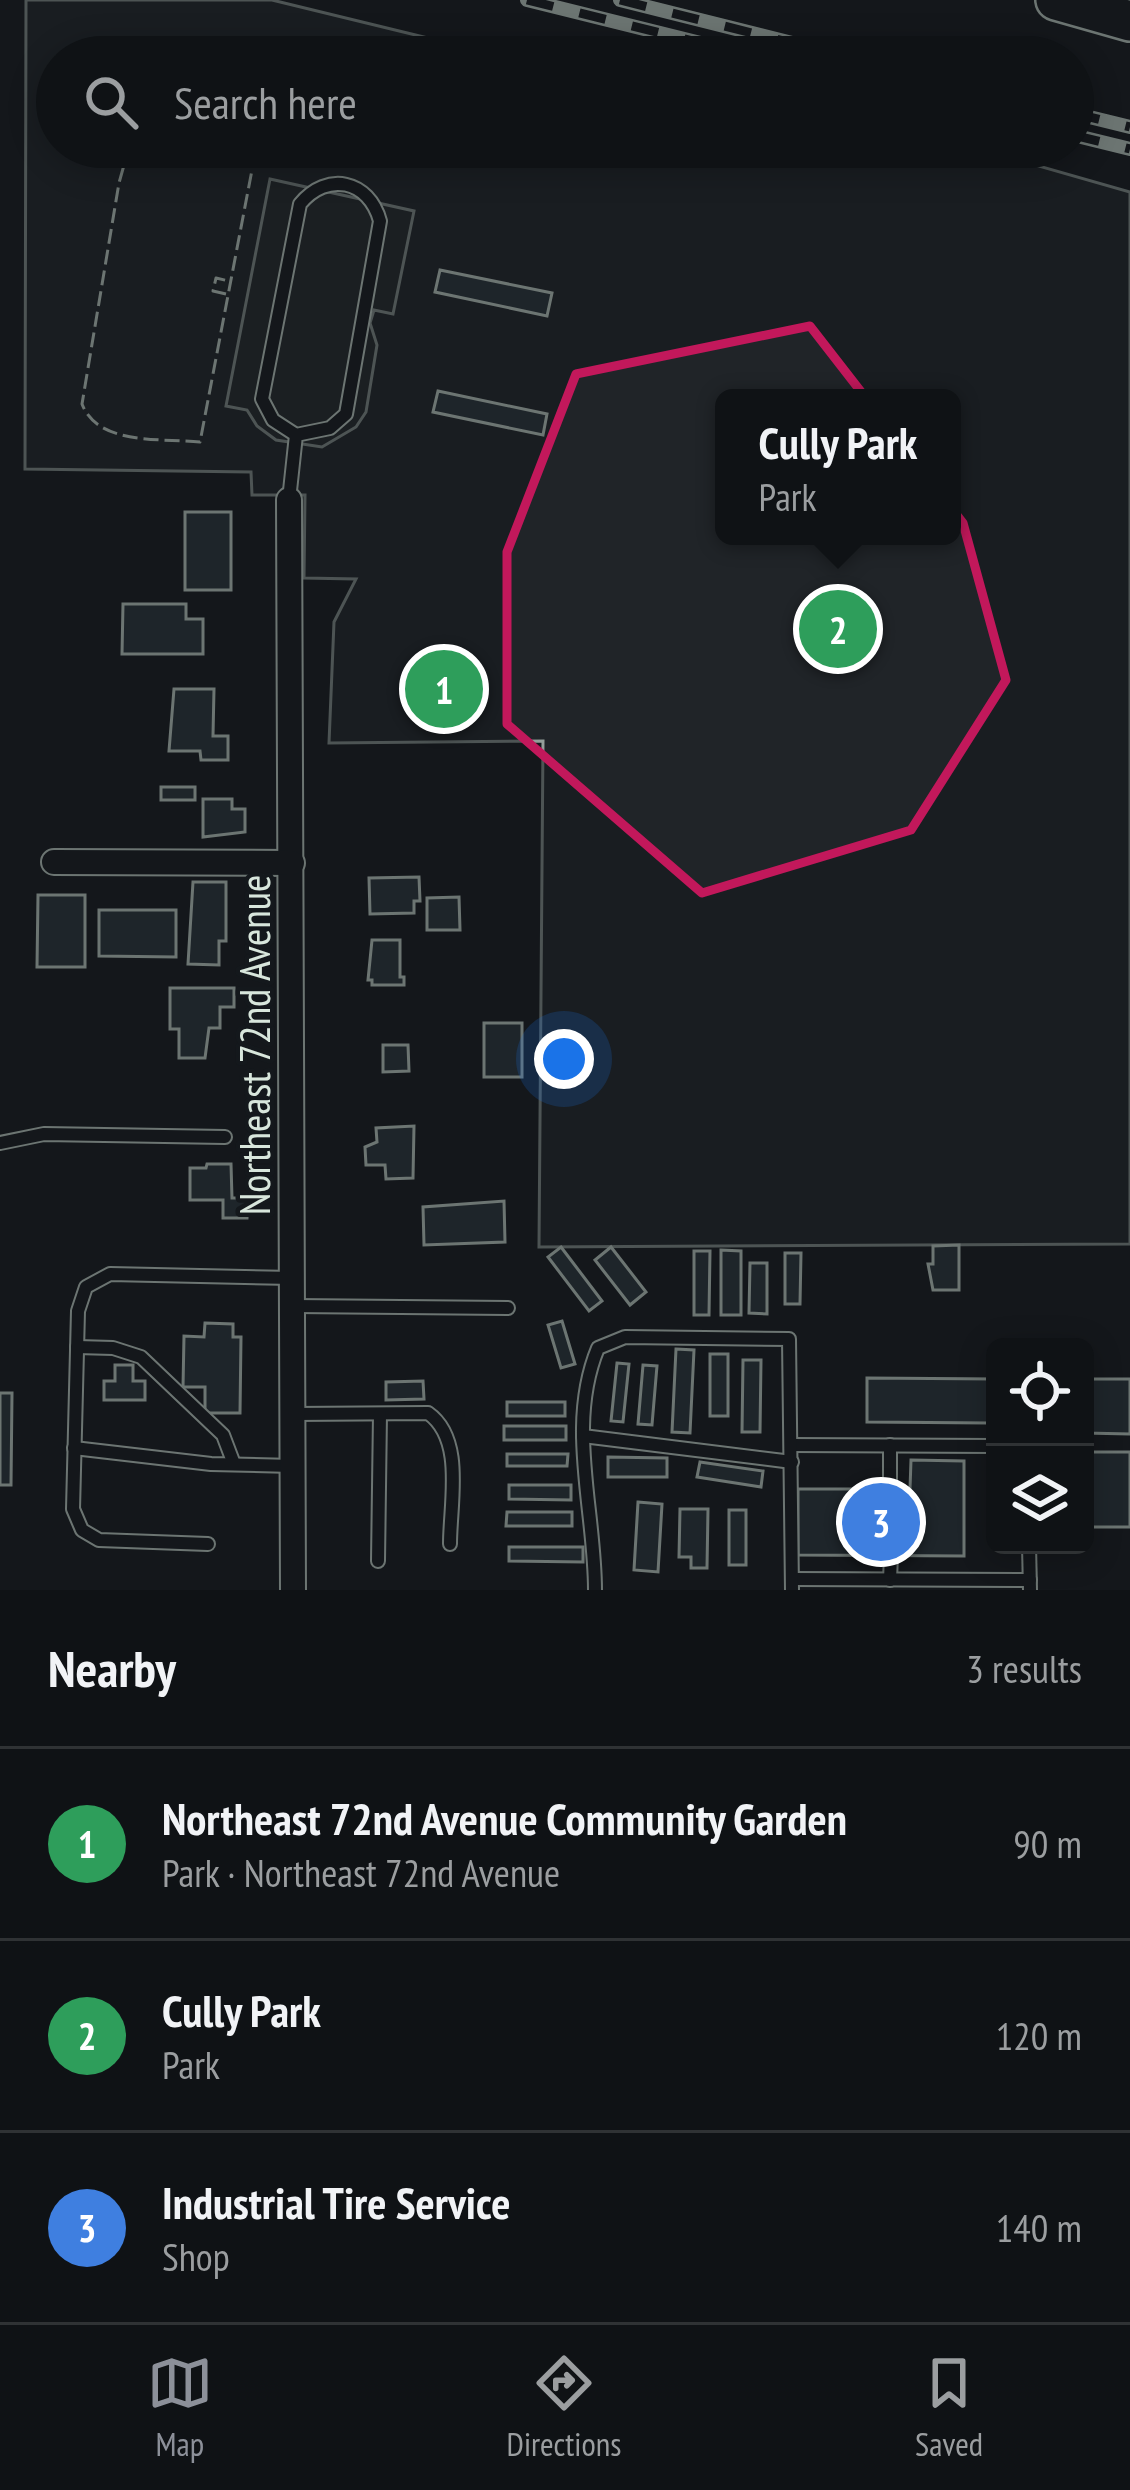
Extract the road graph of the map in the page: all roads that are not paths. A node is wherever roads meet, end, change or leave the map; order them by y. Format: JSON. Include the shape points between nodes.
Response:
{"nodes":[{"id":1,"x":1056,"y":0,"type":"edge"},
{"id":2,"x":1130,"y":21,"type":"edge"},
{"id":3,"x":296,"y":435,"type":"junction"},
{"id":4,"x":290,"y":500,"type":"joint"},
{"id":5,"x":54,"y":862,"type":"dead end"},
{"id":6,"x":292,"y":863,"type":"junction"},
{"id":7,"x":225,"y":1137,"type":"dead end"},
{"id":8,"x":0,"y":1143,"type":"edge"},
{"id":9,"x":295,"y":1278,"type":"junction"},
{"id":10,"x":294,"y":1306,"type":"junction"},
{"id":11,"x":508,"y":1308,"type":"dead end"},
{"id":12,"x":77,"y":1347,"type":"junction"},
{"id":13,"x":294,"y":1414,"type":"junction"},
{"id":14,"x":380,"y":1414,"type":"junction"},
{"id":15,"x":583,"y":1436,"type":"junction"},
{"id":16,"x":791,"y":1445,"type":"junction"},
{"id":17,"x":890,"y":1445,"type":"junction"},
{"id":18,"x":986,"y":1446,"type":"edge"},
{"id":19,"x":74,"y":1448,"type":"junction"},
{"id":20,"x":792,"y":1462,"type":"junction"},
{"id":21,"x":234,"y":1464,"type":"junction"},
{"id":22,"x":293,"y":1466,"type":"junction"},
{"id":23,"x":890,"y":1489,"type":"dead end"},
{"id":24,"x":208,"y":1544,"type":"dead end"},
{"id":25,"x":450,"y":1544,"type":"dead end"},
{"id":26,"x":1029,"y":1554,"type":"edge"},
{"id":27,"x":891,"y":1555,"type":"dead end"},
{"id":28,"x":378,"y":1561,"type":"dead end"},
{"id":29,"x":890,"y":1580,"type":"junction"},
{"id":30,"x":792,"y":1585,"type":"edge"},
{"id":31,"x":953,"y":1585,"type":"edge"},
{"id":32,"x":1030,"y":1585,"type":"edge"},
{"id":33,"x":293,"y":1590,"type":"edge"},
{"id":34,"x":595,"y":1590,"type":"edge"}],
"edges":[{"from":1,"to":2,"type":"main road"},
{"from":3,"to":3,"type":"lane","via":[[273,420],[262,399],[280,298],[300,204],[320,186],[346,183],[369,197],[380,221],[346,414],[330,428]]},
{"from":3,"to":4,"type":"lane"},
{"from":4,"to":6,"type":"street","name":"Northeast 72nd Avenue"},
{"from":5,"to":6,"type":"street"},
{"from":6,"to":9,"type":"street","name":"Northeast 72nd Avenue"},
{"from":7,"to":8,"type":"lane","via":[[44,1134]]},
{"from":9,"to":10,"type":"street","name":"Northeast 72nd Avenue"},
{"from":9,"to":12,"type":"lane","via":[[110,1274],[86,1287]]},
{"from":10,"to":11,"type":"lane"},
{"from":10,"to":13,"type":"street","name":"Northeast 72nd Avenue"},
{"from":12,"to":19,"type":"lane"},
{"from":12,"to":21,"type":"lane","via":[[141,1357],[223,1435]]},
{"from":13,"to":14,"type":"lane"},
{"from":13,"to":22,"type":"street","name":"Northeast 72nd Avenue"},
{"from":14,"to":25,"type":"lane","via":[[428,1413],[442,1424],[451,1442]]},
{"from":14,"to":28,"type":"lane"},
{"from":15,"to":16,"type":"lane","via":[[586,1375],[598,1348],[625,1337],[790,1339]]},
{"from":15,"to":20,"type":"lane"},
{"from":15,"to":34,"type":"lane"},
{"from":16,"to":17,"type":"lane"},
{"from":16,"to":20,"type":"lane"},
{"from":17,"to":18,"type":"lane"},
{"from":17,"to":23,"type":"lane"},
{"from":19,"to":21,"type":"lane"},
{"from":19,"to":24,"type":"lane","via":[[73,1509],[82,1530],[99,1540]]},
{"from":20,"to":30,"type":"lane"},
{"from":21,"to":22,"type":"lane"},
{"from":22,"to":33,"type":"street","name":"Northeast 72nd Avenue"},
{"from":26,"to":32,"type":"lane"},
{"from":27,"to":29,"type":"lane"},
{"from":29,"to":30,"type":"lane"},
{"from":29,"to":31,"type":"lane"},
{"from":31,"to":32,"type":"lane"}]}
